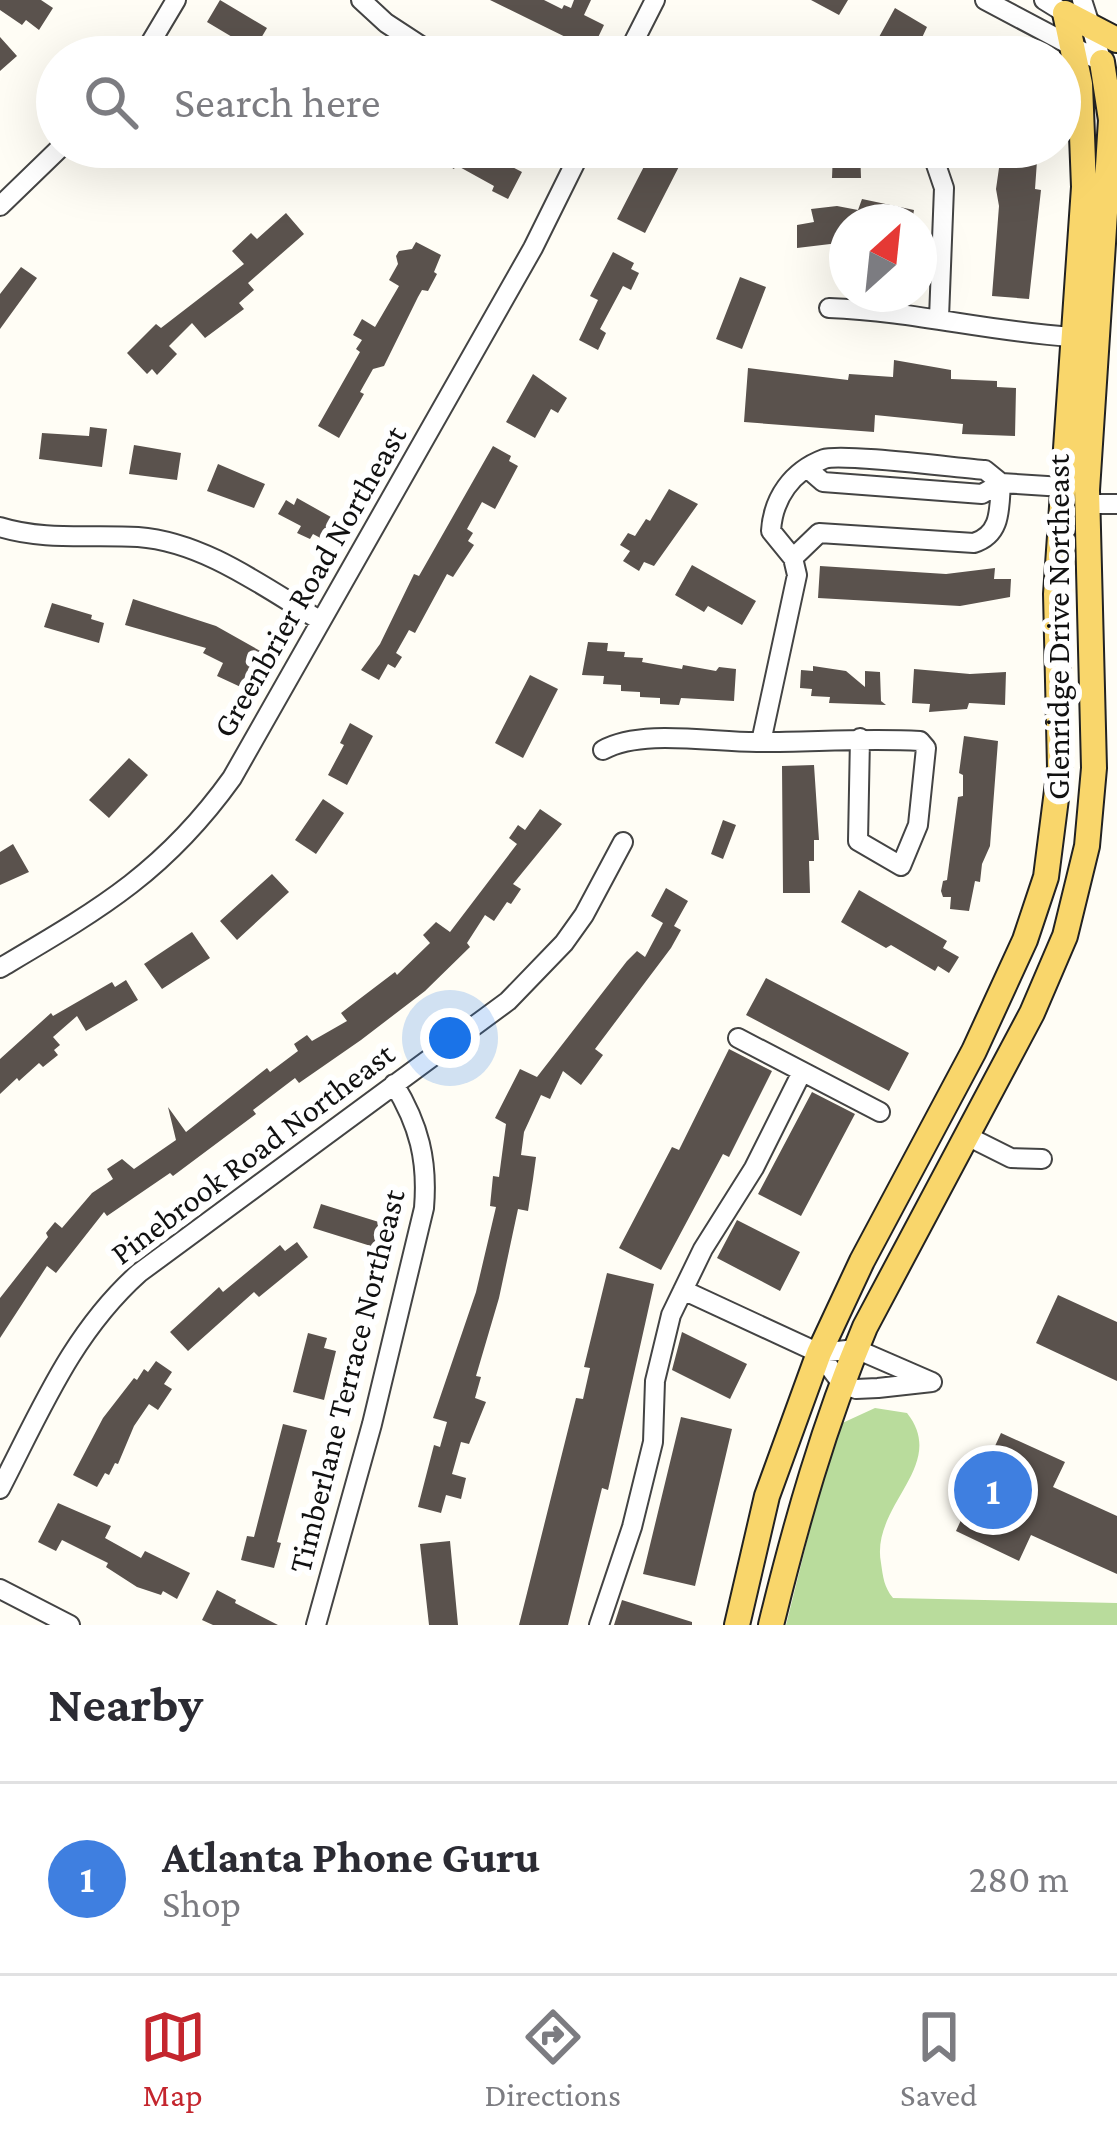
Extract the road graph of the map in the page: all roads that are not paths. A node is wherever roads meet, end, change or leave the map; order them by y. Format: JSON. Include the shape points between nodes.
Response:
{"nodes":[{"id":1,"x":175,"y":0,"type":"edge"},
{"id":2,"x":361,"y":0,"type":"edge"},
{"id":3,"x":656,"y":0,"type":"edge"},
{"id":4,"x":985,"y":0,"type":"edge"},
{"id":5,"x":1063,"y":3,"type":"edge"},
{"id":6,"x":1093,"y":28,"type":"junction"},
{"id":7,"x":154,"y":36,"type":"edge"},
{"id":8,"x":406,"y":36,"type":"edge"},
{"id":9,"x":637,"y":36,"type":"edge"},
{"id":10,"x":1052,"y":36,"type":"edge"},
{"id":11,"x":1070,"y":36,"type":"edge"},
{"id":12,"x":1117,"y":40,"type":"edge"},
{"id":13,"x":1081,"y":52,"type":"edge"},
{"id":14,"x":1109,"y":66,"type":"edge"},
{"id":15,"x":1081,"y":98,"type":"edge"},
{"id":16,"x":1114,"y":118,"type":"edge"},
{"id":17,"x":39,"y":168,"type":"edge"},
{"id":18,"x":573,"y":168,"type":"edge"},
{"id":19,"x":937,"y":168,"type":"edge"},
{"id":20,"x":0,"y":206,"type":"edge"},
{"id":21,"x":888,"y":312,"type":"edge"},
{"id":22,"x":939,"y":317,"type":"junction"},
{"id":23,"x":1073,"y":337,"type":"junction"},
{"id":24,"x":1001,"y":483,"type":"junction"},
{"id":25,"x":1063,"y":487,"type":"junction"},
{"id":26,"x":1087,"y":504,"type":"junction"},
{"id":27,"x":1117,"y":504,"type":"edge"},
{"id":28,"x":0,"y":527,"type":"edge"},
{"id":29,"x":794,"y":558,"type":"junction"},
{"id":30,"x":321,"y":621,"type":"junction"},
{"id":31,"x":860,"y":738,"type":"junction"},
{"id":32,"x":760,"y":742,"type":"junction"},
{"id":33,"x":603,"y":750,"type":"dead end"},
{"id":34,"x":623,"y":842,"type":"dead end"},
{"id":35,"x":0,"y":968,"type":"edge"},
{"id":36,"x":738,"y":1038,"type":"dead end"},
{"id":37,"x":802,"y":1072,"type":"junction"},
{"id":38,"x":394,"y":1084,"type":"junction"},
{"id":39,"x":880,"y":1112,"type":"dead end"},
{"id":40,"x":683,"y":1290,"type":"junction"},
{"id":41,"x":856,"y":1349,"type":"junction"},
{"id":42,"x":819,"y":1353,"type":"junction"},
{"id":43,"x":842,"y":1384,"type":"junction"},
{"id":44,"x":0,"y":1489,"type":"edge"},
{"id":45,"x":0,"y":1589,"type":"edge"},
{"id":46,"x":70,"y":1625,"type":"edge"},
{"id":47,"x":316,"y":1625,"type":"edge"},
{"id":48,"x":599,"y":1625,"type":"edge"},
{"id":49,"x":736,"y":1625,"type":"edge"},
{"id":50,"x":772,"y":1625,"type":"edge"}],
"edges":[{"from":1,"to":7,"type":"street"},
{"from":2,"to":8,"type":"street"},
{"from":3,"to":9,"type":"street"},
{"from":4,"to":10,"type":"street"},
{"from":5,"to":6,"type":"main road"},
{"from":5,"to":11,"type":"main road","name":"Glenridge Drive Northeast"},
{"from":6,"to":12,"type":"main road"},
{"from":6,"to":14,"type":"street","name":"Glenridge Drive Northeast"},
{"from":13,"to":14,"type":"street"},
{"from":14,"to":16,"type":"main road","name":"Glenridge Drive Northeast"},
{"from":15,"to":23,"type":"main road","name":"Glenridge Drive Northeast"},
{"from":16,"to":26,"type":"main road","name":"Glenridge Drive Northeast"},
{"from":17,"to":20,"type":"street"},
{"from":18,"to":30,"type":"street","name":"Greenbrier Road Northeast"},
{"from":19,"to":22,"type":"street","via":[[944,188]]},
{"from":21,"to":22,"type":"street"},
{"from":22,"to":23,"type":"street","via":[[1010,334]]},
{"from":23,"to":25,"type":"main road","name":"Glenridge Drive Northeast"},
{"from":24,"to":25,"type":"street"},
{"from":24,"to":29,"type":"street","via":[[998,521],[974,544],[819,533]]},
{"from":24,"to":29,"type":"street","via":[[982,494],[823,482],[808,470],[791,479],[772,514],[771,531]]},
{"from":25,"to":42,"type":"main road","name":"Glenridge Drive Northeast","via":[[1060,767],[1046,877],[974,1051]]},
{"from":26,"to":27,"type":"street"},
{"from":26,"to":41,"type":"main road","name":"Glenridge Drive Northeast","via":[[1094,745],[1087,846],[1065,936]]},
{"from":28,"to":30,"type":"street","via":[[178,545]]},
{"from":29,"to":32,"type":"street","via":[[797,575]]},
{"from":30,"to":35,"type":"street","name":"Greenbrier Road Northeast","via":[[232,778],[178,846],[112,902]]},
{"from":31,"to":31,"type":"street","via":[[925,744],[918,825],[901,866],[858,842]]},
{"from":31,"to":32,"type":"street"},
{"from":32,"to":33,"type":"street","via":[[632,740]]},
{"from":34,"to":38,"type":"street","name":"Pinebrook Road Northeast","via":[[584,915],[541,970]]},
{"from":36,"to":37,"type":"street"},
{"from":37,"to":39,"type":"street"},
{"from":37,"to":40,"type":"street"},
{"from":38,"to":44,"type":"street","name":"Pinebrook Road Northeast","via":[[106,1302],[73,1348]]},
{"from":38,"to":47,"type":"street","name":"Timberlane Terrace Northeast","via":[[422,1143],[424,1208]]},
{"from":40,"to":42,"type":"street"},
{"from":40,"to":48,"type":"street","via":[[655,1381],[653,1442],[632,1526]]},
{"from":41,"to":42,"type":"street"},
{"from":41,"to":43,"type":"main road","name":"Glenridge Drive Northeast"},
{"from":41,"to":43,"type":"street","via":[[932,1382]]},
{"from":42,"to":43,"type":"street"},
{"from":42,"to":49,"type":"main road","name":"Glenridge Drive Northeast","via":[[767,1496]]},
{"from":43,"to":50,"type":"main road","name":"Glenridge Drive Northeast"},
{"from":45,"to":46,"type":"street"}]}
